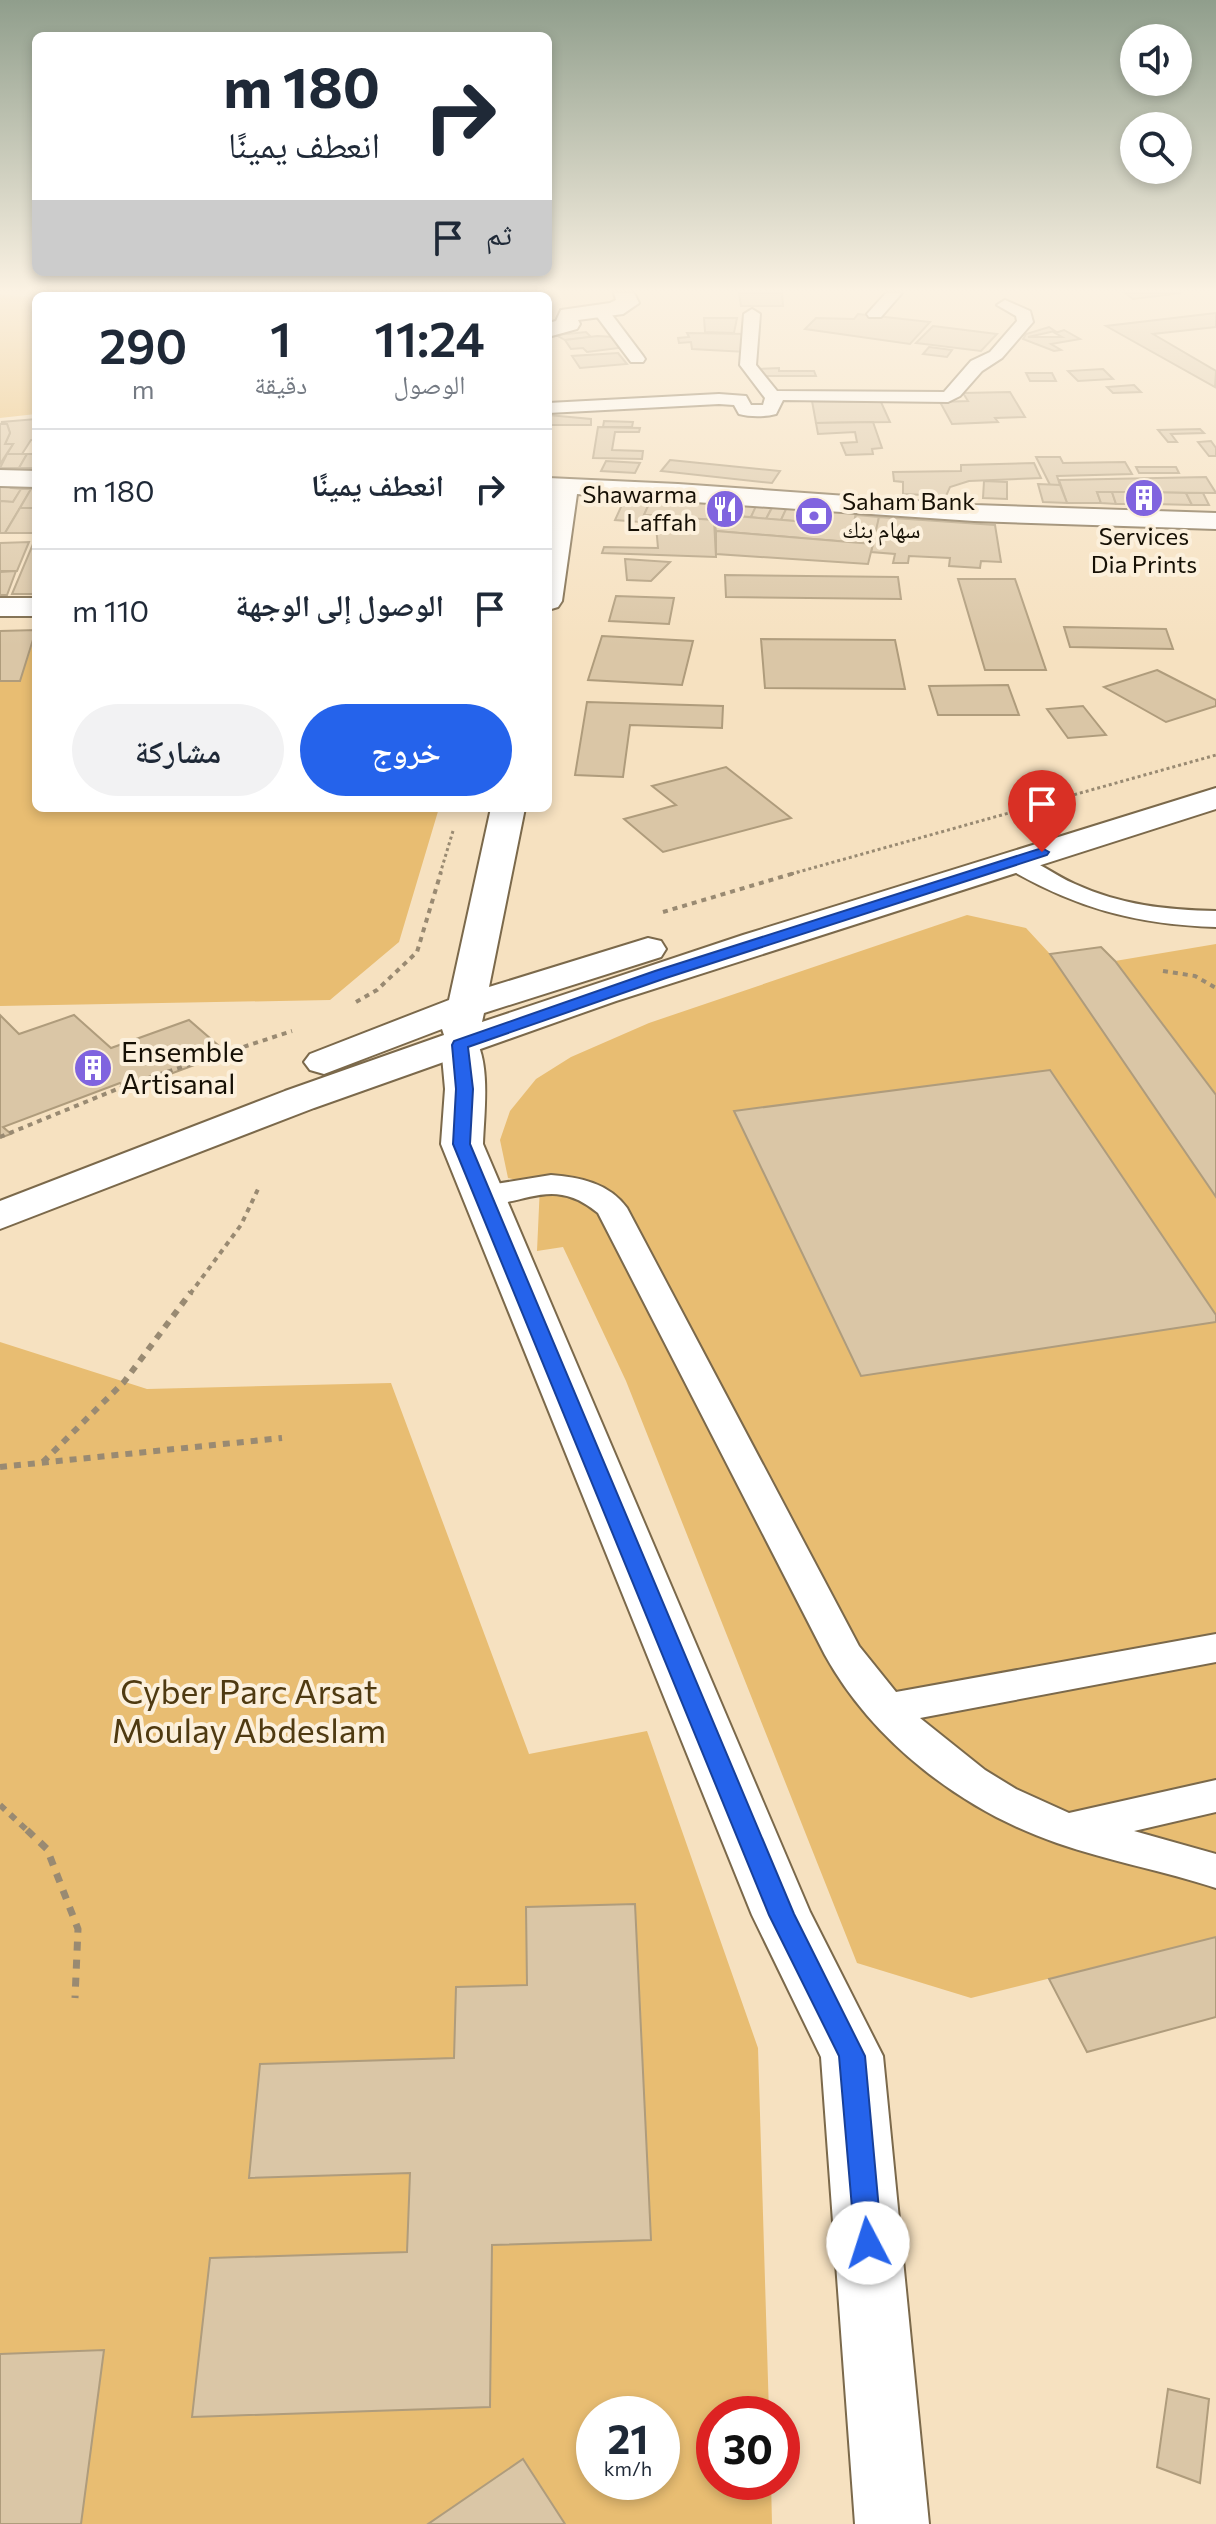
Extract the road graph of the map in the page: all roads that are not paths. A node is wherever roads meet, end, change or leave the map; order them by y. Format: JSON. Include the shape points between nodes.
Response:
{"nodes":[{"id":1,"x":0,"y":478,"type":"edge"},
{"id":2,"x":32,"y":479,"type":"edge"},
{"id":3,"x":556,"y":486,"type":"edge"},
{"id":4,"x":1216,"y":521,"type":"edge"},
{"id":5,"x":552,"y":544,"type":"edge"},
{"id":6,"x":0,"y":607,"type":"edge"},
{"id":7,"x":32,"y":607,"type":"edge"},
{"id":8,"x":1216,"y":775,"type":"edge"},
{"id":9,"x":1216,"y":798,"type":"edge"},
{"id":10,"x":507,"y":812,"type":"edge"},
{"id":11,"x":1013,"y":861,"type":"junction"},
{"id":12,"x":1216,"y":919,"type":"edge"},
{"id":13,"x":462,"y":1026,"type":"junction"},
{"id":14,"x":0,"y":1190,"type":"edge"},
{"id":15,"x":483,"y":1195,"type":"junction"},
{"id":16,"x":0,"y":1216,"type":"edge"},
{"id":17,"x":1216,"y":1648,"type":"edge"},
{"id":18,"x":885,"y":1709,"type":"junction"},
{"id":19,"x":1216,"y":1796,"type":"edge"},
{"id":20,"x":1067,"y":1829,"type":"junction"},
{"id":21,"x":1216,"y":1871,"type":"edge"},
{"id":22,"x":892,"y":2524,"type":"edge"}],
"edges":[{"from":1,"to":2,"type":"street"},
{"from":3,"to":4,"type":"street","via":[[1008,515]]},
{"from":3,"to":5,"type":"street"},
{"from":6,"to":7,"type":"street"},
{"from":8,"to":13,"type":"street"},
{"from":9,"to":11,"type":"street"},
{"from":10,"to":13,"type":"street"},
{"from":11,"to":12,"type":"lane","via":[[1089,902],[1133,913]]},
{"from":11,"to":13,"type":"street","via":[[660,975]]},
{"from":13,"to":14,"type":"street"},
{"from":13,"to":15,"type":"street","via":[[462,1144]]},
{"from":13,"to":16,"type":"street"},
{"from":15,"to":18,"type":"lane","via":[[571,1184],[596,1192],[611,1208],[844,1655]]},
{"from":15,"to":22,"type":"street","via":[[782,1915],[852,2056]]},
{"from":17,"to":18,"type":"lane"},
{"from":18,"to":20,"type":"lane","via":[[913,1739],[963,1777]]},
{"from":19,"to":20,"type":"lane"},
{"from":20,"to":21,"type":"lane"}]}
